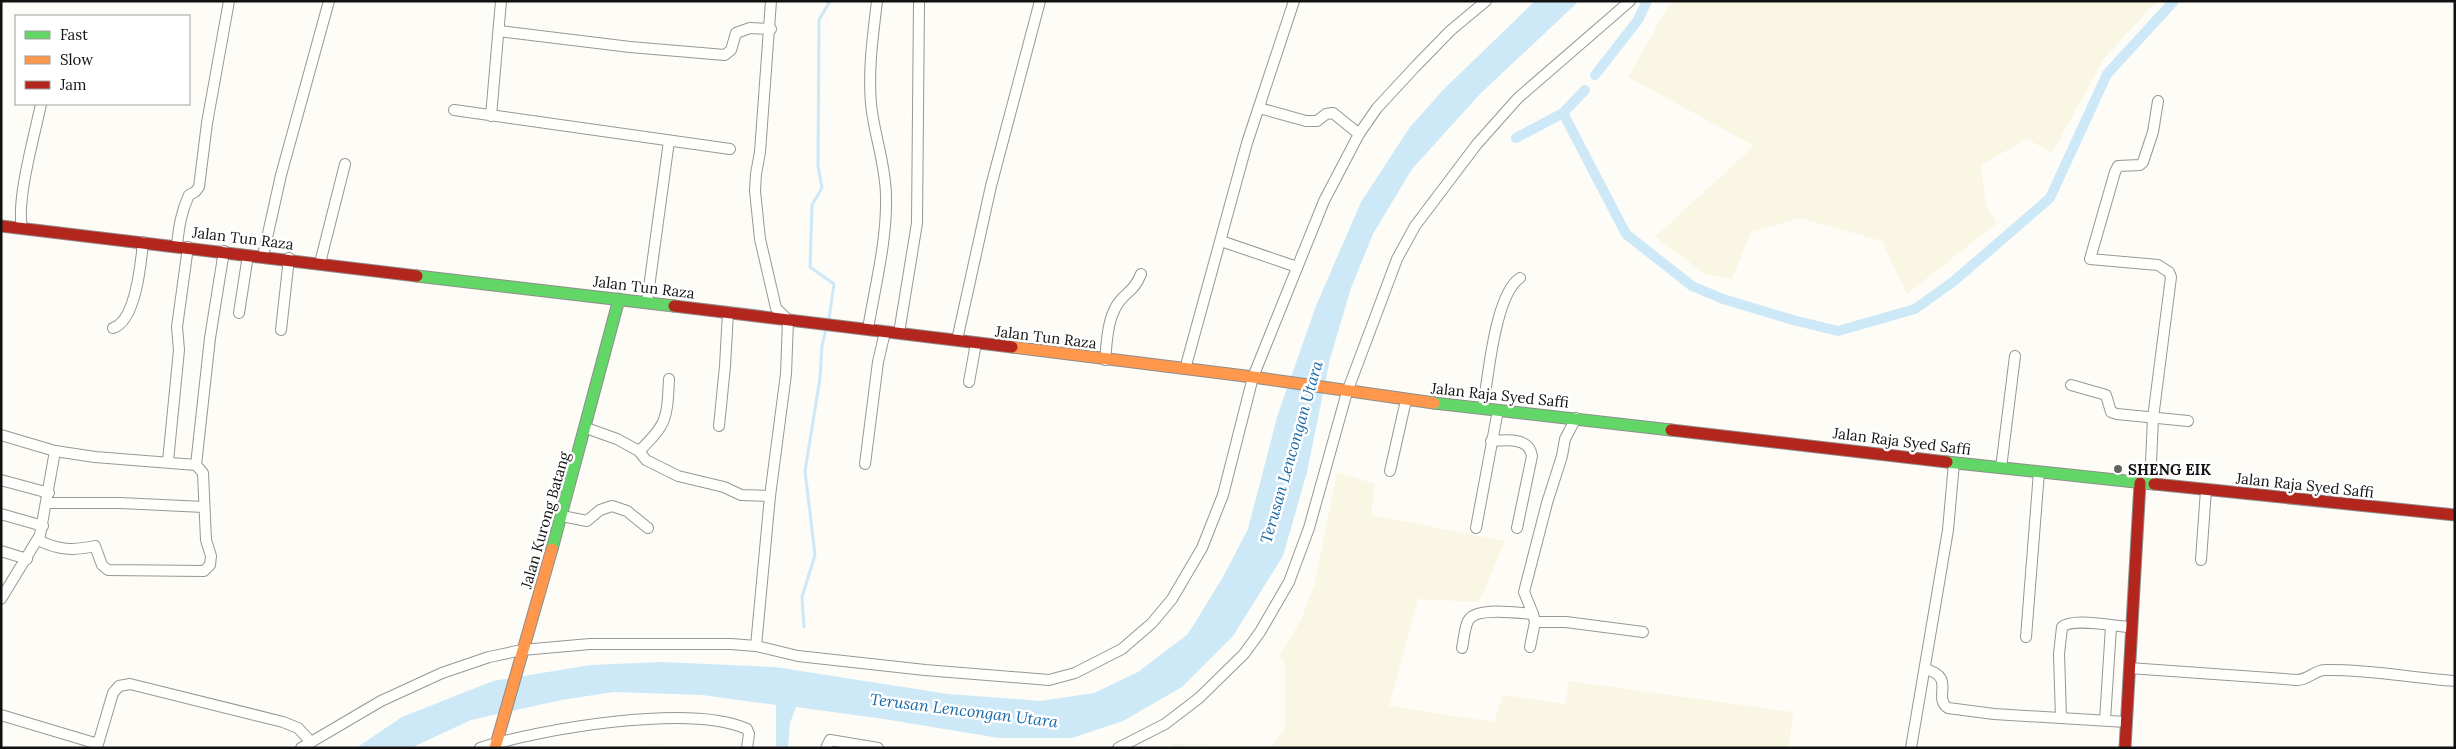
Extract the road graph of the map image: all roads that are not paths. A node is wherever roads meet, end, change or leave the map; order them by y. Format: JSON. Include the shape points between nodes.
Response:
{"nodes":[{"id":1,"x":229,"y":1,"type":"edge"},
{"id":2,"x":329,"y":1,"type":"edge"},
{"id":3,"x":771,"y":1,"type":"edge"},
{"id":4,"x":877,"y":1,"type":"edge"},
{"id":5,"x":919,"y":1,"type":"edge"},
{"id":6,"x":1040,"y":1,"type":"edge"},
{"id":7,"x":1294,"y":1,"type":"edge"},
{"id":8,"x":1486,"y":1,"type":"edge"},
{"id":9,"x":1630,"y":1,"type":"edge"},
{"id":10,"x":501,"y":6,"type":"edge"},
{"id":11,"x":771,"y":29,"type":"junction"},
{"id":12,"x":499,"y":31,"type":"junction"},
{"id":13,"x":2158,"y":101,"type":"dead end"},
{"id":14,"x":41,"y":105,"type":"edge"},
{"id":15,"x":1259,"y":108,"type":"junction"},
{"id":16,"x":454,"y":110,"type":"dead end"},
{"id":17,"x":491,"y":116,"type":"junction"},
{"id":18,"x":1359,"y":134,"type":"junction"},
{"id":19,"x":669,"y":142,"type":"junction"},
{"id":20,"x":730,"y":149,"type":"dead end"},
{"id":21,"x":345,"y":164,"type":"dead end"},
{"id":22,"x":1,"y":226,"type":"edge"},
{"id":23,"x":22,"y":228,"type":"junction"},
{"id":24,"x":1221,"y":241,"type":"junction"},
{"id":25,"x":143,"y":242,"type":"junction"},
{"id":26,"x":182,"y":246,"type":"junction"},
{"id":27,"x":224,"y":252,"type":"junction"},
{"id":28,"x":248,"y":255,"type":"junction"},
{"id":29,"x":263,"y":256,"type":"junction"},
{"id":30,"x":289,"y":258,"type":"junction"},
{"id":31,"x":320,"y":262,"type":"junction"},
{"id":32,"x":1297,"y":267,"type":"junction"},
{"id":33,"x":1141,"y":274,"type":"dead end"},
{"id":34,"x":1520,"y":278,"type":"dead end"},
{"id":35,"x":619,"y":300,"type":"junction"},
{"id":36,"x":647,"y":302,"type":"junction"},
{"id":37,"x":728,"y":312,"type":"junction"},
{"id":38,"x":239,"y":313,"type":"dead end"},
{"id":39,"x":788,"y":320,"type":"junction"},
{"id":40,"x":113,"y":328,"type":"dead end"},
{"id":41,"x":868,"y":329,"type":"junction"},
{"id":42,"x":281,"y":330,"type":"dead end"},
{"id":43,"x":885,"y":332,"type":"junction"},
{"id":44,"x":899,"y":332,"type":"junction"},
{"id":45,"x":957,"y":340,"type":"junction"},
{"id":46,"x":976,"y":343,"type":"junction"},
{"id":47,"x":2016,"y":356,"type":"dead end"},
{"id":48,"x":1105,"y":360,"type":"junction"},
{"id":49,"x":1186,"y":369,"type":"junction"},
{"id":50,"x":1253,"y":378,"type":"junction"},
{"id":51,"x":669,"y":379,"type":"dead end"},
{"id":52,"x":969,"y":382,"type":"dead end"},
{"id":53,"x":2071,"y":385,"type":"dead end"},
{"id":54,"x":1345,"y":391,"type":"junction"},
{"id":55,"x":1406,"y":400,"type":"junction"},
{"id":56,"x":1483,"y":408,"type":"junction"},
{"id":57,"x":1498,"y":410,"type":"junction"},
{"id":58,"x":1576,"y":418,"type":"junction"},
{"id":59,"x":2153,"y":418,"type":"junction"},
{"id":60,"x":2188,"y":421,"type":"dead end"},
{"id":61,"x":719,"y":426,"type":"dead end"},
{"id":62,"x":586,"y":428,"type":"junction"},
{"id":63,"x":1,"y":435,"type":"edge"},
{"id":64,"x":1491,"y":440,"type":"junction"},
{"id":65,"x":55,"y":451,"type":"junction"},
{"id":66,"x":640,"y":451,"type":"junction"},
{"id":67,"x":168,"y":461,"type":"junction"},
{"id":68,"x":1954,"y":463,"type":"junction"},
{"id":69,"x":866,"y":464,"type":"dead end"},
{"id":70,"x":196,"y":465,"type":"junction"},
{"id":71,"x":2001,"y":468,"type":"junction"},
{"id":72,"x":1390,"y":472,"type":"dead end"},
{"id":73,"x":2039,"y":472,"type":"junction"},
{"id":74,"x":1,"y":480,"type":"edge"},
{"id":75,"x":2145,"y":483,"type":"junction"},
{"id":76,"x":2206,"y":490,"type":"junction"},
{"id":77,"x":770,"y":496,"type":"junction"},
{"id":78,"x":48,"y":498,"type":"junction"},
{"id":79,"x":204,"y":507,"type":"junction"},
{"id":80,"x":1,"y":514,"type":"edge"},
{"id":81,"x":2455,"y":515,"type":"edge"},
{"id":82,"x":562,"y":516,"type":"junction"},
{"id":83,"x":43,"y":526,"type":"junction"},
{"id":84,"x":648,"y":528,"type":"dead end"},
{"id":85,"x":1476,"y":528,"type":"dead end"},
{"id":86,"x":1517,"y":528,"type":"dead end"},
{"id":87,"x":38,"y":540,"type":"junction"},
{"id":88,"x":1,"y":551,"type":"edge"},
{"id":89,"x":27,"y":559,"type":"junction"},
{"id":90,"x":2201,"y":560,"type":"dead end"},
{"id":91,"x":5,"y":587,"type":"edge"},
{"id":92,"x":1,"y":599,"type":"edge"},
{"id":93,"x":1534,"y":618,"type":"junction"},
{"id":94,"x":2112,"y":627,"type":"junction"},
{"id":95,"x":2132,"y":627,"type":"junction"},
{"id":96,"x":1643,"y":632,"type":"dead end"},
{"id":97,"x":2026,"y":636,"type":"dead end"},
{"id":98,"x":756,"y":646,"type":"junction"},
{"id":99,"x":1530,"y":647,"type":"dead end"},
{"id":100,"x":1462,"y":648,"type":"dead end"},
{"id":101,"x":522,"y":650,"type":"junction"},
{"id":102,"x":2129,"y":668,"type":"junction"},
{"id":103,"x":1926,"y":669,"type":"junction"},
{"id":104,"x":2455,"y":681,"type":"edge"},
{"id":105,"x":1,"y":715,"type":"edge"},
{"id":106,"x":2061,"y":718,"type":"junction"},
{"id":107,"x":2105,"y":720,"type":"junction"},
{"id":108,"x":2126,"y":722,"type":"junction"},
{"id":109,"x":311,"y":742,"type":"junction"},
{"id":110,"x":497,"y":742,"type":"edge"},
{"id":111,"x":102,"y":746,"type":"edge"},
{"id":112,"x":301,"y":748,"type":"edge"},
{"id":113,"x":480,"y":748,"type":"edge"},
{"id":114,"x":747,"y":748,"type":"edge"},
{"id":115,"x":826,"y":748,"type":"edge"},
{"id":116,"x":878,"y":748,"type":"edge"},
{"id":117,"x":1118,"y":748,"type":"edge"},
{"id":118,"x":1910,"y":748,"type":"edge"},
{"id":119,"x":2125,"y":748,"type":"edge"}],
"edges":[{"from":1,"to":26,"type":"street","via":[[199,187],[188,195],[180,217]]},
{"from":2,"to":29,"type":"street","via":[[281,175]]},
{"from":3,"to":11,"type":"street"},
{"from":4,"to":41,"type":"street","via":[[870,89],[886,197]]},
{"from":5,"to":44,"type":"street","via":[[916,223]]},
{"from":6,"to":45,"type":"street","via":[[991,186]]},
{"from":7,"to":15,"type":"street"},
{"from":8,"to":18,"type":"street","via":[[1450,31],[1415,67],[1377,108]]},
{"from":9,"to":54,"type":"street","via":[[1532,85],[1437,193],[1397,260]]},
{"from":10,"to":12,"type":"street"},
{"from":11,"to":12,"type":"street","via":[[750,28],[736,33],[731,50],[725,55],[630,48]]},
{"from":11,"to":39,"type":"street","via":[[755,191],[760,239],[776,308]]},
{"from":12,"to":17,"type":"street"},
{"from":13,"to":59,"type":"street","via":[[2154,132],[2144,162],[2118,166],[2090,258],[2158,265],[2170,272]]},
{"from":14,"to":23,"type":"street","via":[[23,196]]},
{"from":15,"to":18,"type":"street","via":[[1306,121],[1317,121],[1326,114],[1333,114]]},
{"from":15,"to":24,"type":"street"},
{"from":16,"to":17,"type":"street"},
{"from":17,"to":19,"type":"street"},
{"from":18,"to":32,"type":"street","via":[[1324,201]]},
{"from":19,"to":20,"type":"street"},
{"from":19,"to":36,"type":"street"},
{"from":21,"to":31,"type":"street"},
{"from":22,"to":23,"type":"main road","name":"Jalan Tun Raza"},
{"from":23,"to":25,"type":"main road","name":"Jalan Tun Raza"},
{"from":24,"to":32,"type":"street"},
{"from":24,"to":49,"type":"street"},
{"from":25,"to":26,"type":"main road","name":"Jalan Tun Raza"},
{"from":25,"to":40,"type":"street","via":[[132,304],[126,319]]},
{"from":26,"to":27,"type":"main road","name":"Jalan Tun Raza"},
{"from":26,"to":67,"type":"street","via":[[177,327],[179,350]]},
{"from":27,"to":28,"type":"main road","name":"Jalan Tun Raza"},
{"from":27,"to":70,"type":"street","via":[[210,338]]},
{"from":28,"to":29,"type":"main road","name":"Jalan Tun Raza"},
{"from":28,"to":38,"type":"street"},
{"from":29,"to":30,"type":"main road","name":"Jalan Tun Raza"},
{"from":30,"to":31,"type":"main road","name":"Jalan Tun Raza"},
{"from":30,"to":42,"type":"street"},
{"from":31,"to":35,"type":"main road","name":"Jalan Tun Raza"},
{"from":32,"to":50,"type":"street"},
{"from":33,"to":48,"type":"street","via":[[1137,284],[1119,301],[1114,311]]},
{"from":34,"to":56,"type":"street","via":[[1508,289],[1504,301]]},
{"from":35,"to":36,"type":"main road","name":"Jalan Tun Raza"},
{"from":35,"to":62,"type":"main road","name":"Jalan Kurong Batang"},
{"from":36,"to":37,"type":"main road","name":"Jalan Tun Raza"},
{"from":37,"to":39,"type":"main road","name":"Jalan Tun Raza"},
{"from":37,"to":61,"type":"street"},
{"from":39,"to":41,"type":"main road","name":"Jalan Tun Raza"},
{"from":39,"to":77,"type":"street","via":[[786,374]]},
{"from":41,"to":43,"type":"main road","name":"Jalan Tun Raza"},
{"from":43,"to":44,"type":"main road","name":"Jalan Tun Raza"},
{"from":43,"to":69,"type":"street","via":[[878,362]]},
{"from":44,"to":45,"type":"main road","name":"Jalan Tun Raza"},
{"from":45,"to":46,"type":"main road","name":"Jalan Tun Raza"},
{"from":46,"to":48,"type":"main road","name":"Jalan Tun Raza"},
{"from":46,"to":52,"type":"street"},
{"from":47,"to":71,"type":"street"},
{"from":48,"to":49,"type":"main road","name":"Jalan Tun Raza"},
{"from":49,"to":50,"type":"main road","name":"Jalan Tun Raza"},
{"from":50,"to":54,"type":"main road","name":"Jalan Tun Raza"},
{"from":50,"to":98,"type":"street","via":[[1223,495],[1202,548],[1181,587],[1162,612],[1136,638],[1104,659],[1060,678],[1034,680],[798,656]]},
{"from":51,"to":66,"type":"street","via":[[667,418],[660,431]]},
{"from":53,"to":59,"type":"street","via":[[2106,395],[2111,412]]},
{"from":54,"to":55,"type":"main road","name":"Jalan Raja Syed Saffi"},
{"from":54,"to":117,"type":"street","via":[[1309,528],[1289,582],[1260,632],[1244,654],[1199,698],[1165,724]]},
{"from":55,"to":56,"type":"main road","name":"Jalan Raja Syed Saffi"},
{"from":55,"to":72,"type":"street"},
{"from":56,"to":57,"type":"main road","name":"Jalan Raja Syed Saffi"},
{"from":57,"to":58,"type":"main road","name":"Jalan Raja Syed Saffi"},
{"from":57,"to":64,"type":"street"},
{"from":58,"to":68,"type":"main road","name":"Jalan Raja Syed Saffi"},
{"from":58,"to":93,"type":"street","via":[[1565,439],[1524,592]]},
{"from":59,"to":60,"type":"street"},
{"from":59,"to":75,"type":"street"},
{"from":62,"to":66,"type":"street","via":[[617,438]]},
{"from":62,"to":82,"type":"main road","name":"Jalan Kurong Batang"},
{"from":63,"to":65,"type":"street"},
{"from":64,"to":85,"type":"street"},
{"from":64,"to":86,"type":"street","via":[[1526,443],[1531,448]]},
{"from":65,"to":67,"type":"street"},
{"from":65,"to":78,"type":"street"},
{"from":66,"to":77,"type":"street","via":[[646,460],[678,476],[724,487],[741,495]]},
{"from":67,"to":70,"type":"street"},
{"from":68,"to":71,"type":"main road","name":"Jalan Raja Syed Saffi"},
{"from":68,"to":103,"type":"street","via":[[1948,530]]},
{"from":70,"to":79,"type":"street","via":[[203,473]]},
{"from":71,"to":73,"type":"main road","name":"Jalan Raja Syed Saffi"},
{"from":73,"to":75,"type":"main road","name":"Jalan Raja Syed Saffi"},
{"from":73,"to":97,"type":"street"},
{"from":74,"to":78,"type":"street"},
{"from":75,"to":76,"type":"main road","name":"Jalan Raja Syed Saffi"},
{"from":75,"to":95,"type":"main road"},
{"from":76,"to":81,"type":"main road","name":"Jalan Raja Syed Saffi"},
{"from":76,"to":90,"type":"street"},
{"from":77,"to":98,"type":"street"},
{"from":78,"to":79,"type":"street"},
{"from":78,"to":83,"type":"street"},
{"from":79,"to":87,"type":"street","via":[[211,560],[207,569],[199,572],[108,570],[102,565],[95,546],[68,550]]},
{"from":80,"to":83,"type":"street"},
{"from":82,"to":84,"type":"street","via":[[588,521],[600,510],[612,506],[627,511]]},
{"from":82,"to":101,"type":"main road","name":"Jalan Kurong Batang"},
{"from":83,"to":87,"type":"street"},
{"from":87,"to":89,"type":"street"},
{"from":88,"to":89,"type":"street"},
{"from":89,"to":91,"type":"street"},
{"from":91,"to":92,"type":"street"},
{"from":93,"to":96,"type":"street"},
{"from":93,"to":99,"type":"street"},
{"from":93,"to":100,"type":"street","via":[[1489,611],[1474,614],[1468,620]]},
{"from":94,"to":95,"type":"street"},
{"from":94,"to":106,"type":"street","via":[[2070,622],[2062,627],[2059,654]]},
{"from":94,"to":107,"type":"street"},
{"from":95,"to":102,"type":"main road"},
{"from":98,"to":101,"type":"street","via":[[590,644]]},
{"from":101,"to":109,"type":"street","via":[[489,657],[442,674],[381,702]]},
{"from":101,"to":110,"type":"main road","name":"Jalan Kurong Batang"},
{"from":102,"to":104,"type":"street","via":[[2297,680],[2310,678],[2320,670],[2346,671]]},
{"from":102,"to":108,"type":"main road"},
{"from":103,"to":106,"type":"street","via":[[1936,671],[1941,677],[1942,700],[1948,708]]},
{"from":103,"to":118,"type":"street"},
{"from":105,"to":111,"type":"street"},
{"from":106,"to":107,"type":"street"},
{"from":107,"to":108,"type":"street"},
{"from":108,"to":119,"type":"main road"},
{"from":109,"to":111,"type":"street","via":[[298,728],[283,722],[130,684],[119,686],[113,693]]},
{"from":109,"to":112,"type":"street"},
{"from":110,"to":113,"type":"street"},
{"from":110,"to":114,"type":"street","via":[[600,722],[700,718],[748,729]]},
{"from":115,"to":116,"type":"street","via":[[830,740]]}]}
